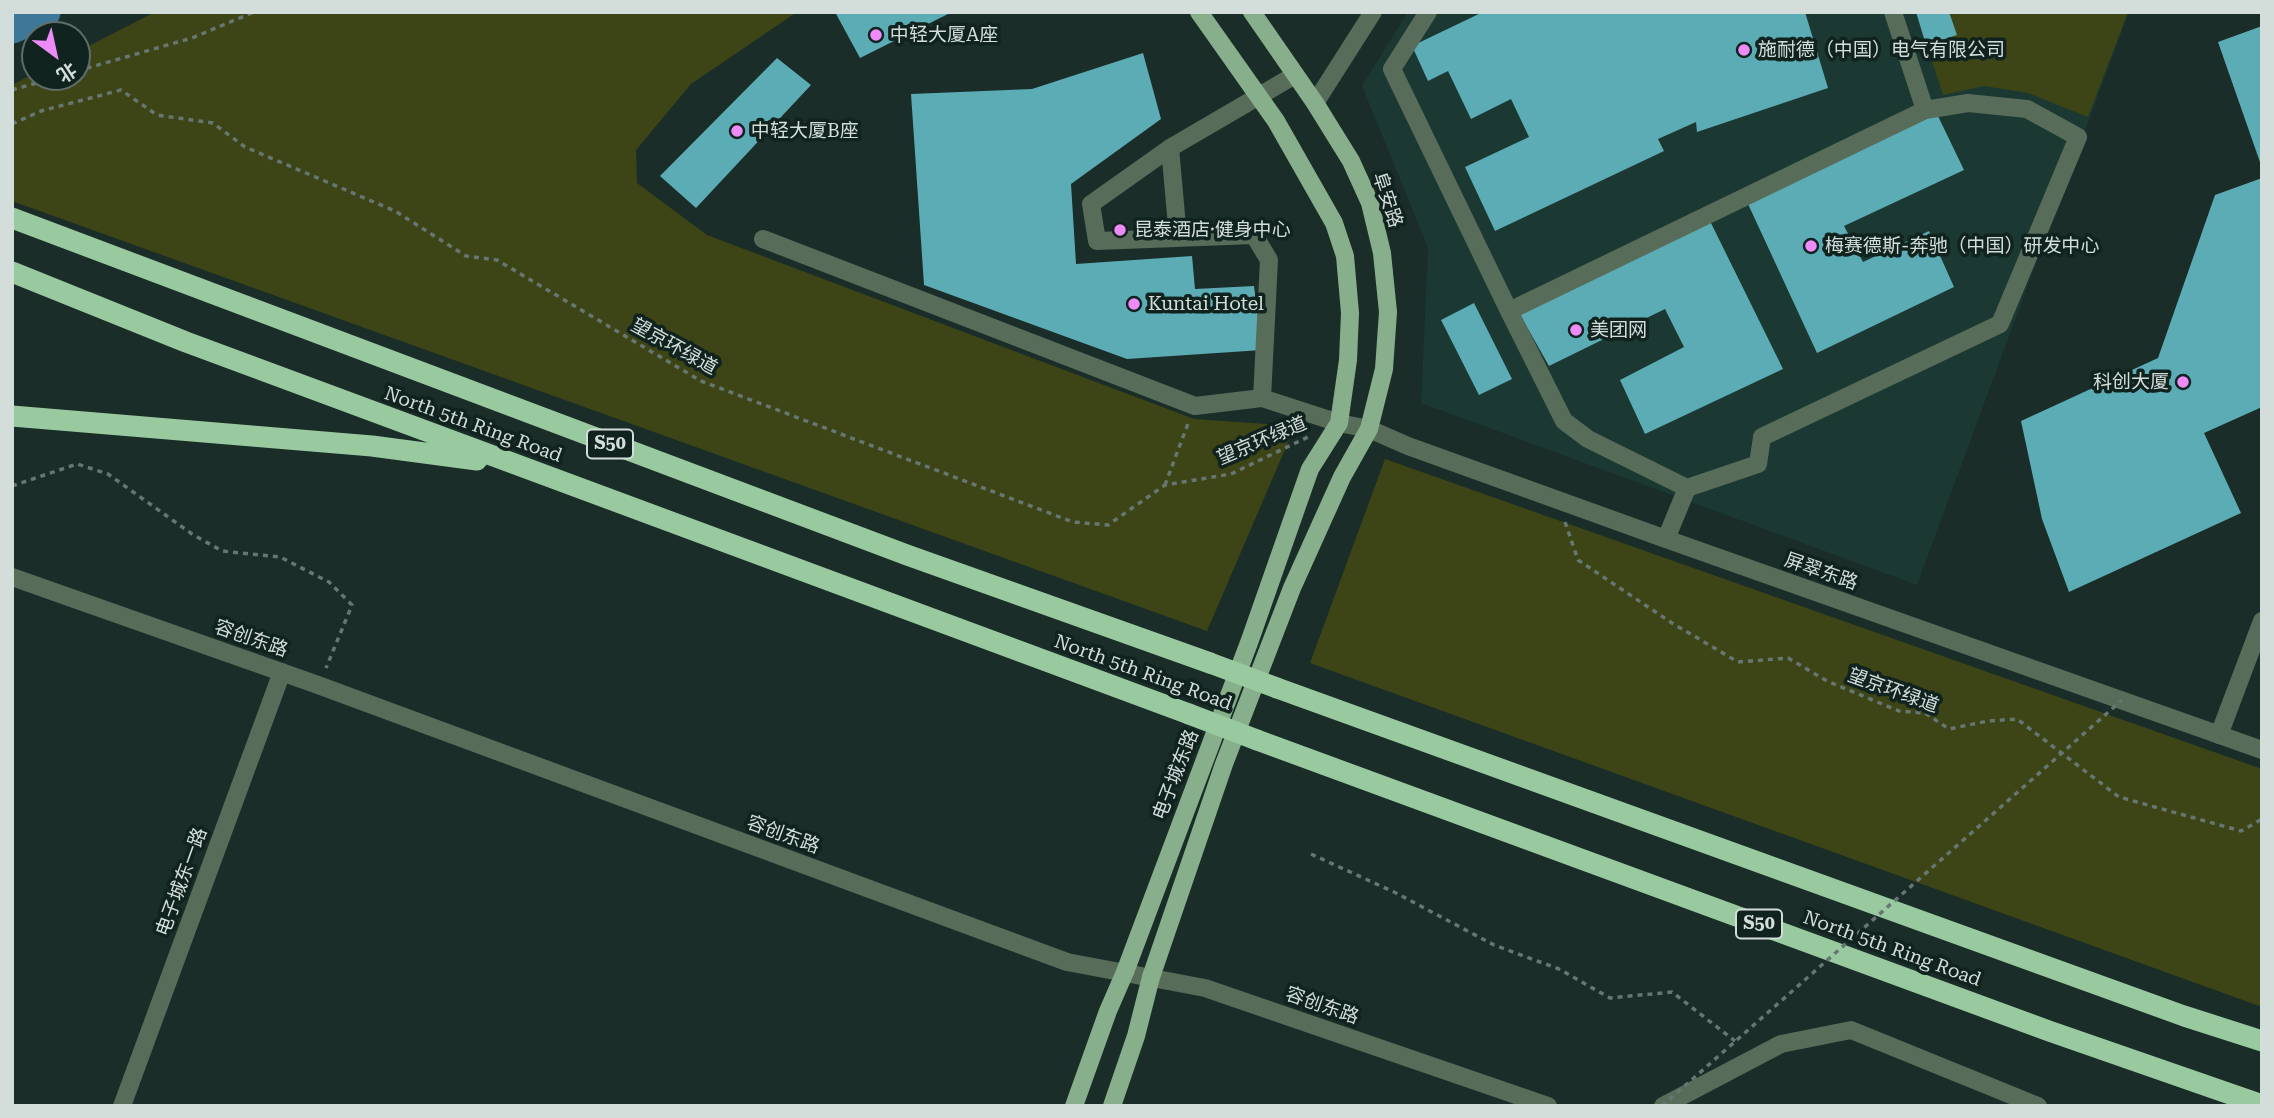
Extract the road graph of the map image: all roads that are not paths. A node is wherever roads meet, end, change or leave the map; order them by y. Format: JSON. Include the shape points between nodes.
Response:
{"nodes":[{"id":1,"x":1199,"y":12,"type":"edge"},
{"id":2,"x":1252,"y":12,"type":"edge"},
{"id":3,"x":1373,"y":12,"type":"edge"},
{"id":4,"x":1428,"y":12,"type":"edge"},
{"id":5,"x":1893,"y":12,"type":"edge"},
{"id":6,"x":1295,"y":75,"type":"junction"},
{"id":7,"x":1258,"y":96,"type":"junction"},
{"id":8,"x":1315,"y":103,"type":"junction"},
{"id":9,"x":1925,"y":110,"type":"junction"},
{"id":10,"x":1170,"y":148,"type":"junction"},
{"id":11,"x":12,"y":218,"type":"edge"},
{"id":12,"x":1178,"y":237,"type":"junction"},
{"id":13,"x":763,"y":239,"type":"dead end"},
{"id":14,"x":12,"y":272,"type":"edge"},
{"id":15,"x":12,"y":287,"type":"edge"},
{"id":16,"x":1509,"y":311,"type":"junction"},
{"id":17,"x":186,"y":342,"type":"junction"},
{"id":18,"x":1262,"y":398,"type":"junction"},
{"id":19,"x":13,"y":416,"type":"edge"},
{"id":20,"x":1339,"y":423,"type":"junction"},
{"id":21,"x":1369,"y":429,"type":"junction"},
{"id":22,"x":517,"y":466,"type":"junction"},
{"id":23,"x":1687,"y":488,"type":"junction"},
{"id":24,"x":1666,"y":539,"type":"junction"},
{"id":25,"x":12,"y":576,"type":"edge"},
{"id":26,"x":2262,"y":621,"type":"edge"},
{"id":27,"x":282,"y":672,"type":"junction"},
{"id":28,"x":2218,"y":735,"type":"junction"},
{"id":29,"x":2262,"y":750,"type":"edge"},
{"id":30,"x":1125,"y":972,"type":"junction"},
{"id":31,"x":1151,"y":977,"type":"junction"},
{"id":32,"x":2262,"y":1041,"type":"edge"},
{"id":33,"x":2262,"y":1105,"type":"edge"},
{"id":34,"x":122,"y":1106,"type":"edge"},
{"id":35,"x":1074,"y":1106,"type":"edge"},
{"id":36,"x":1112,"y":1106,"type":"edge"},
{"id":37,"x":1548,"y":1106,"type":"edge"},
{"id":38,"x":1662,"y":1106,"type":"edge"},
{"id":39,"x":2038,"y":1106,"type":"edge"}],
"edges":[{"from":1,"to":7,"type":"main road"},
{"from":2,"to":6,"type":"main road","name":"阜安路"},
{"from":3,"to":8,"type":"street"},
{"from":4,"to":16,"type":"street","via":[[1392,69]]},
{"from":5,"to":9,"type":"street"},
{"from":6,"to":7,"type":"street"},
{"from":6,"to":8,"type":"main road","name":"阜安路"},
{"from":7,"to":10,"type":"street"},
{"from":7,"to":20,"type":"main road","via":[[1334,223],[1345,256],[1350,313]]},
{"from":8,"to":21,"type":"main road","name":"阜安路","via":[[1352,161],[1370,203],[1382,253],[1388,312],[1385,358]]},
{"from":9,"to":16,"type":"street"},
{"from":9,"to":23,"type":"street","via":[[1968,103],[2027,108],[2078,137],[2000,324],[1762,437],[1758,464]]},
{"from":10,"to":12,"type":"street"},
{"from":10,"to":12,"type":"street","via":[[1091,204],[1097,241]]},
{"from":11,"to":32,"type":"highway","name":"North 5th Ring Road","number":"S50","bridge":true,"via":[[894,550]]},
{"from":12,"to":18,"type":"street","via":[[1254,235],[1269,260]]},
{"from":13,"to":18,"type":"street","via":[[1195,406]]},
{"from":14,"to":17,"type":"highway","name":"North 5th Ring Road","number":"S50"},
{"from":15,"to":17,"type":"highway"},
{"from":16,"to":23,"type":"street","via":[[1564,421],[1588,439]]},
{"from":17,"to":22,"type":"highway","name":"North 5th Ring Road","number":"S50"},
{"from":18,"to":20,"type":"street","name":"屏翠东路"},
{"from":19,"to":22,"type":"highway","via":[[372,446]]},
{"from":20,"to":21,"type":"street","name":"屏翠东路"},
{"from":20,"to":30,"type":"main road","name":"电子城东路","via":[[1310,470]]},
{"from":21,"to":24,"type":"street","name":"屏翠东路"},
{"from":21,"to":31,"type":"main road","via":[[1292,588],[1224,764]]},
{"from":22,"to":33,"type":"highway","name":"North 5th Ring Road","number":"S50","bridge":true,"via":[[2049,1031]]},
{"from":23,"to":24,"type":"street"},
{"from":24,"to":28,"type":"street","name":"屏翠东路"},
{"from":25,"to":27,"type":"street","name":"容创东路"},
{"from":26,"to":28,"type":"street"},
{"from":27,"to":30,"type":"street","name":"容创东路","via":[[1067,962]]},
{"from":27,"to":34,"type":"street","name":"电子城东一路"},
{"from":28,"to":29,"type":"street","name":"屏翠东路"},
{"from":30,"to":31,"type":"street","name":"容创东路"},
{"from":30,"to":35,"type":"main road","name":"电子城东路"},
{"from":31,"to":36,"type":"main road"},
{"from":31,"to":37,"type":"street","name":"容创东路","via":[[1205,988]]},
{"from":38,"to":39,"type":"street","via":[[1781,1044],[1851,1030]]}]}
